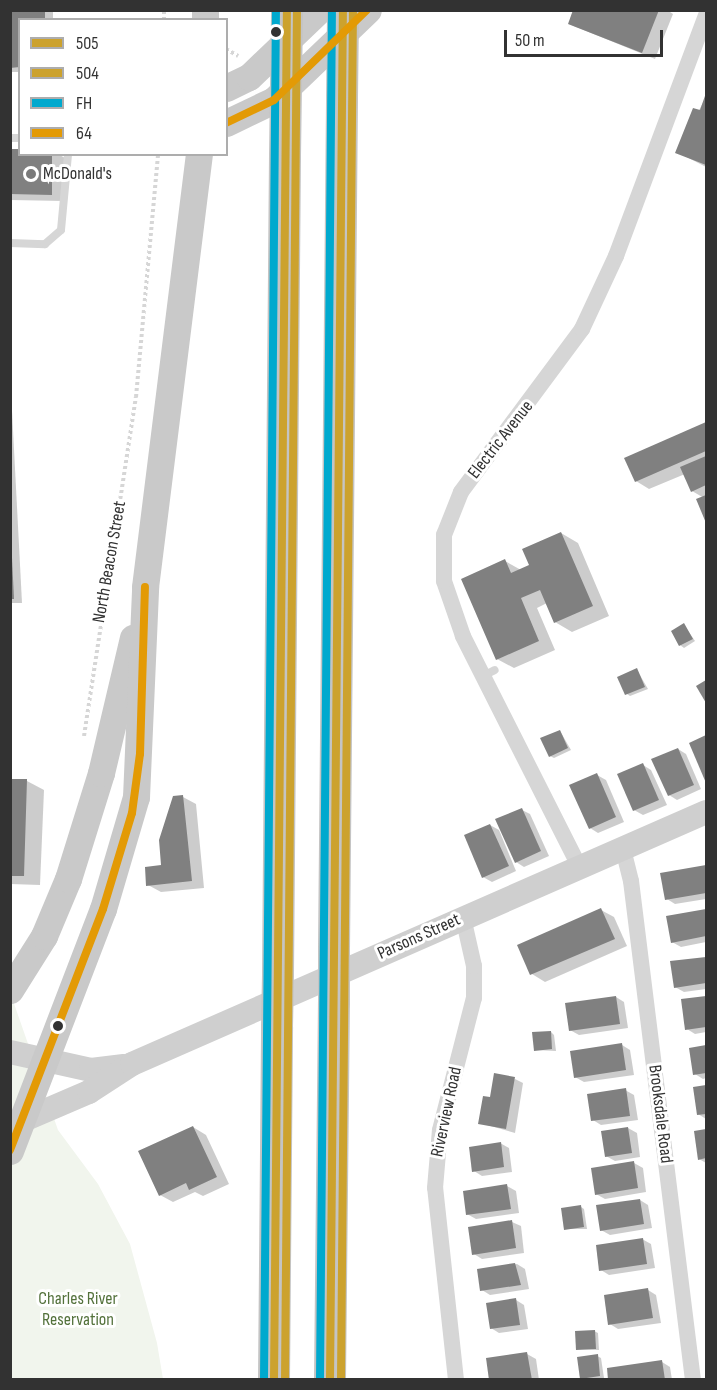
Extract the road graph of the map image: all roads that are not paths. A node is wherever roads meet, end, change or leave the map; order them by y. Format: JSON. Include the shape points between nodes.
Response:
{"nodes":[{"id":1,"x":287,"y":10,"type":"edge"},
{"id":2,"x":319,"y":10,"type":"edge"},
{"id":3,"x":343,"y":10,"type":"edge"},
{"id":4,"x":368,"y":10,"type":"edge"},
{"id":5,"x":706,"y":15,"type":"edge"},
{"id":6,"x":228,"y":87,"type":"edge"},
{"id":7,"x":228,"y":122,"type":"edge"},
{"id":8,"x":68,"y":156,"type":"edge"},
{"id":9,"x":199,"y":156,"type":"edge"},
{"id":10,"x":10,"y":243,"type":"edge"},
{"id":11,"x":145,"y":587,"type":"junction"},
{"id":12,"x":706,"y":813,"type":"edge"},
{"id":13,"x":623,"y":849,"type":"junction"},
{"id":14,"x":580,"y":868,"type":"junction"},
{"id":15,"x":463,"y":917,"type":"junction"},
{"id":16,"x":10,"y":990,"type":"edge"},
{"id":17,"x":10,"y":1052,"type":"edge"},
{"id":18,"x":44,"y":1059,"type":"junction"},
{"id":19,"x":132,"y":1064,"type":"junction"},
{"id":20,"x":19,"y":1122,"type":"junction"},
{"id":21,"x":10,"y":1150,"type":"edge"},
{"id":22,"x":697,"y":1369,"type":"edge"},
{"id":23,"x":274,"y":1380,"type":"edge"},
{"id":24,"x":330,"y":1380,"type":"edge"},
{"id":25,"x":456,"y":1380,"type":"edge"}],
"edges":[{"from":1,"to":23,"type":"highway","bridge":true},
{"from":2,"to":6,"type":"main road","via":[[249,77]]},
{"from":3,"to":24,"type":"highway","bridge":true},
{"from":4,"to":7,"type":"main road","via":[[274,100]]},
{"from":5,"to":14,"type":"street","name":"Electric Avenue","via":[[616,256],[582,329],[461,492],[450,513],[442,558],[444,581],[463,636],[489,673]]},
{"from":8,"to":10,"type":"lane","via":[[65,222],[61,230],[45,244]]},
{"from":9,"to":11,"type":"main road","name":"North Beacon Street"},
{"from":11,"to":16,"type":"main road","name":"North Beacon Street","via":[[83,835],[44,936]]},
{"from":11,"to":18,"type":"main road","name":"North Beacon Street","via":[[140,762],[132,813],[103,909]]},
{"from":12,"to":13,"type":"street","name":"Parsons Street"},
{"from":13,"to":14,"type":"street","name":"Parsons Street"},
{"from":13,"to":22,"type":"street","name":"Brooksdale Road","via":[[631,881]]},
{"from":14,"to":15,"type":"street","name":"Parsons Street"},
{"from":15,"to":19,"type":"street","name":"Parsons Street"},
{"from":15,"to":25,"type":"street","name":"Riverview Road","via":[[474,966],[474,998],[440,1130],[435,1188]]},
{"from":17,"to":18,"type":"street","name":"Parsons Street"},
{"from":18,"to":19,"type":"street","name":"Parsons Street","via":[[91,1070]]},
{"from":18,"to":20,"type":"main road","name":"North Beacon Street"},
{"from":19,"to":20,"type":"street","name":"Parsons Street","via":[[89,1092]]},
{"from":20,"to":21,"type":"main road","name":"North Beacon Street"}]}
